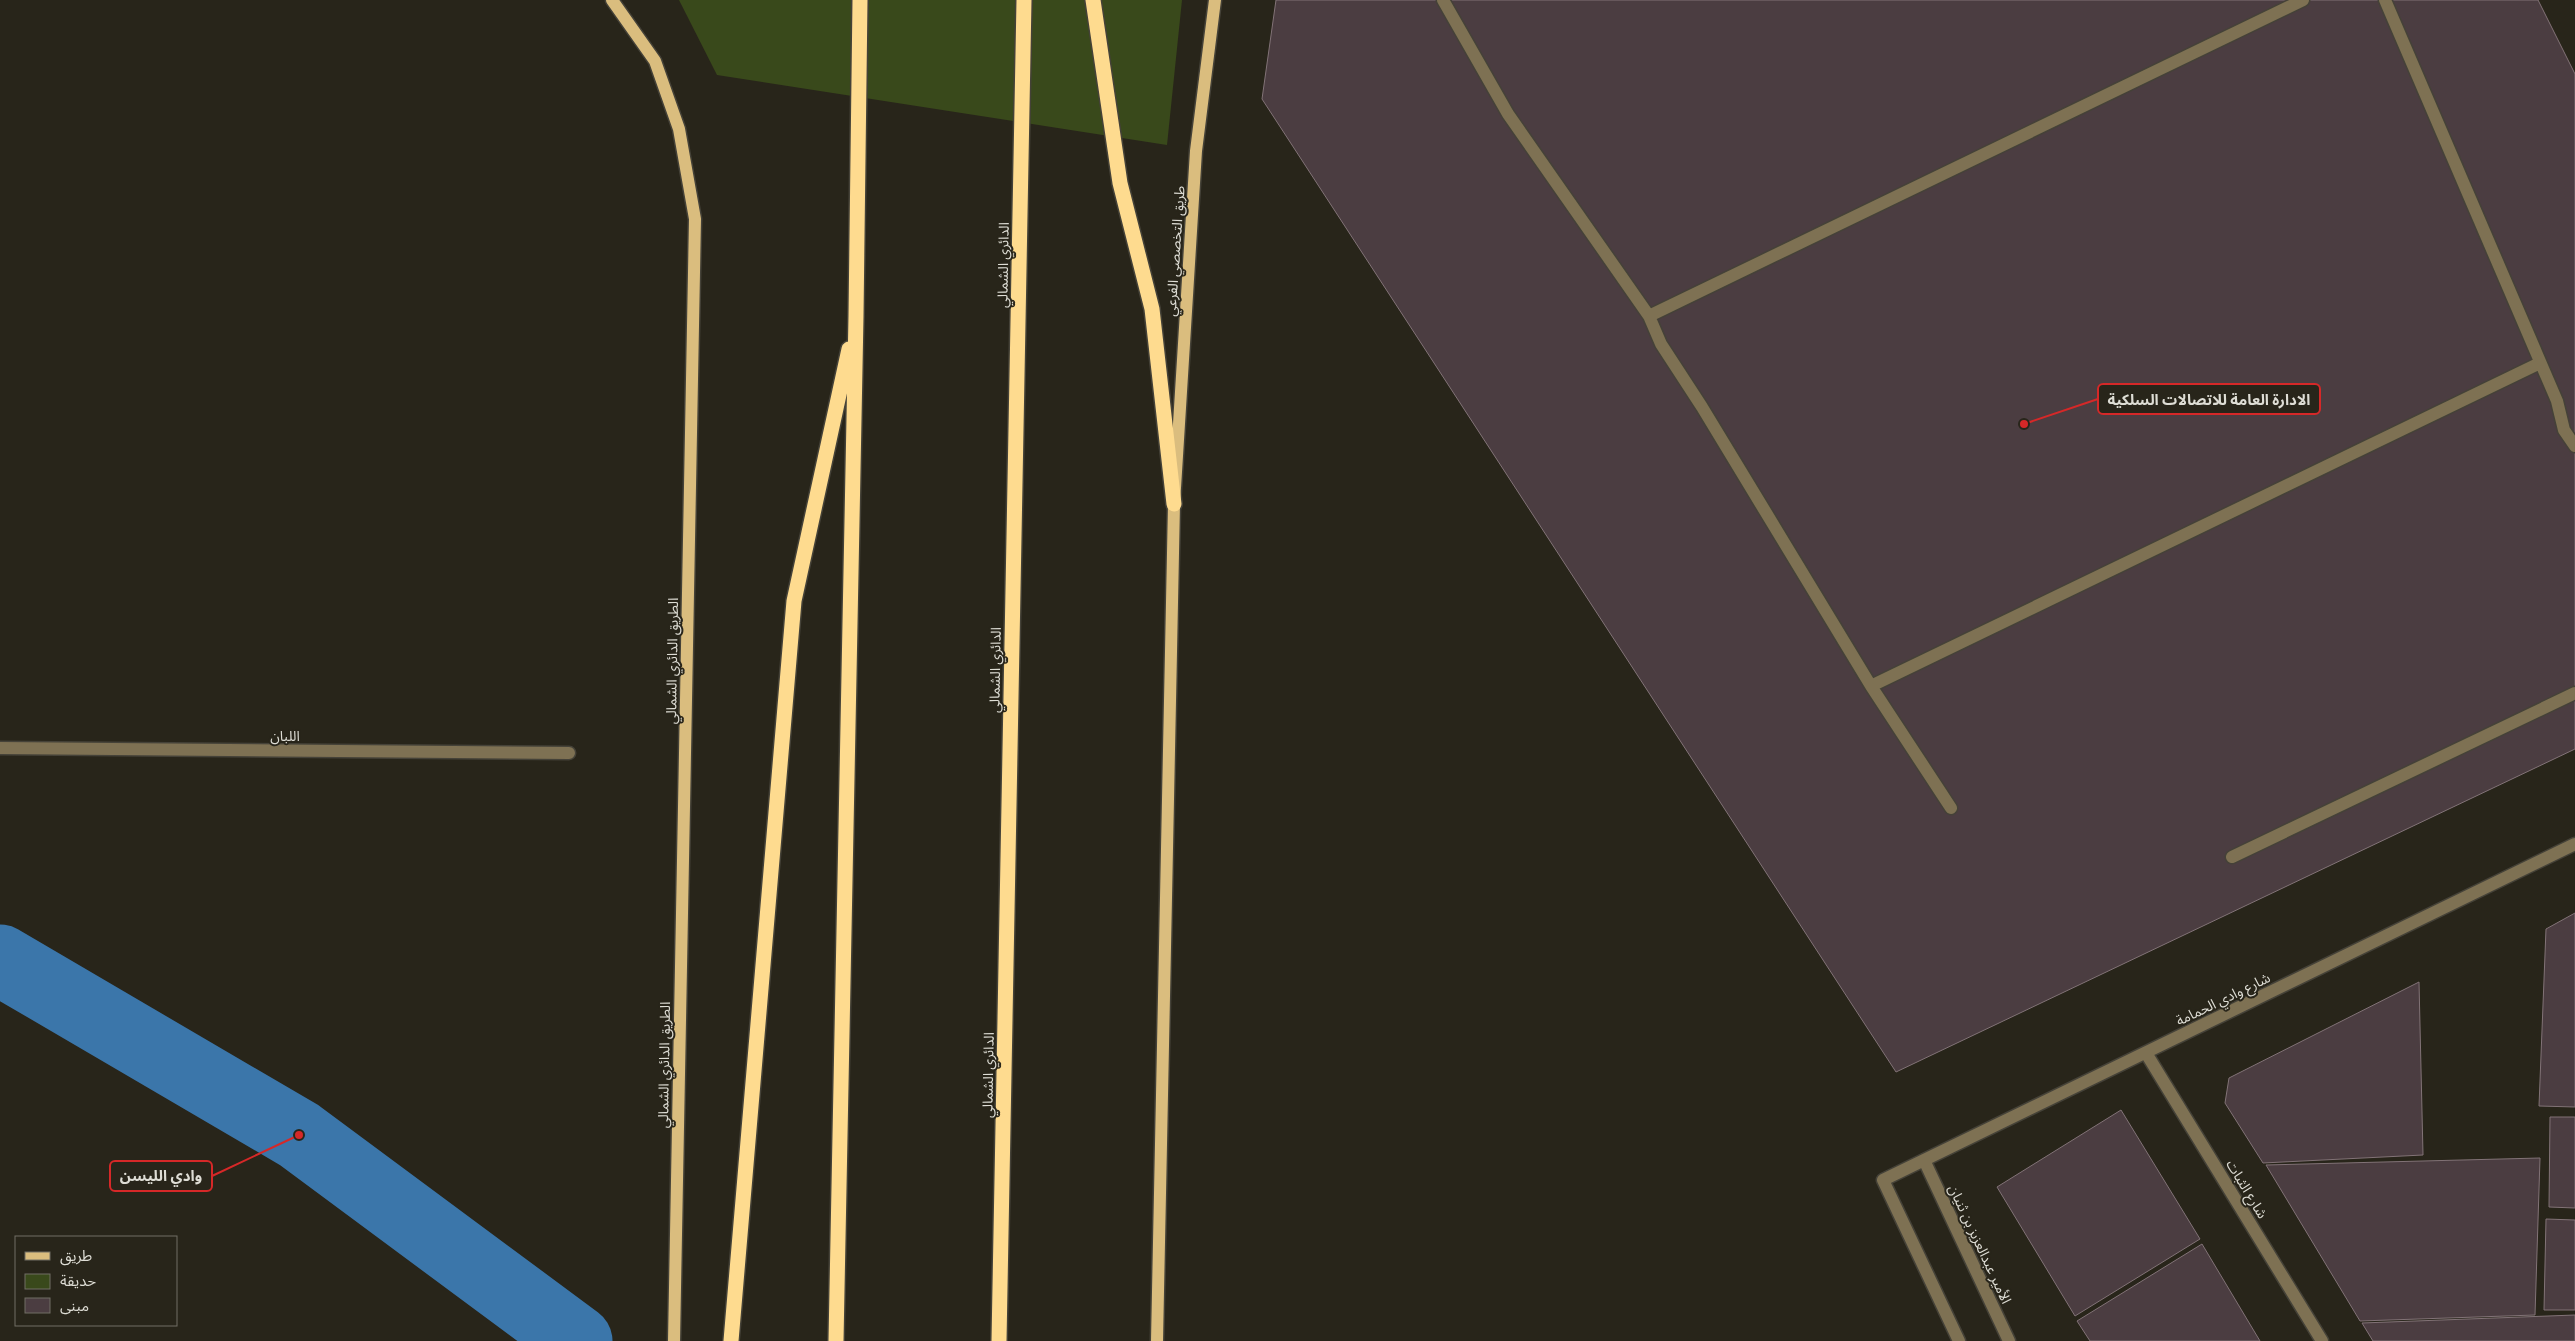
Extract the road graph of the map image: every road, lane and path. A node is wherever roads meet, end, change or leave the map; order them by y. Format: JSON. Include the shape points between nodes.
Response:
{"nodes":[{"id":1,"x":612,"y":0,"type":"edge"},
{"id":2,"x":860,"y":0,"type":"edge"},
{"id":3,"x":1024,"y":0,"type":"edge"},
{"id":4,"x":1093,"y":0,"type":"edge"},
{"id":5,"x":1215,"y":0,"type":"edge"},
{"id":6,"x":1443,"y":0,"type":"edge"},
{"id":7,"x":2303,"y":0,"type":"edge"},
{"id":8,"x":2385,"y":0,"type":"edge"},
{"id":9,"x":856,"y":316,"type":"junction"},
{"id":10,"x":1648,"y":316,"type":"junction"},
{"id":11,"x":2540,"y":363,"type":"junction"},
{"id":12,"x":2575,"y":446,"type":"edge"},
{"id":13,"x":1174,"y":504,"type":"junction"},
{"id":14,"x":1871,"y":686,"type":"junction"},
{"id":15,"x":2575,"y":693,"type":"edge"},
{"id":16,"x":0,"y":748,"type":"edge"},
{"id":17,"x":569,"y":753,"type":"dead end"},
{"id":18,"x":1951,"y":808,"type":"dead end"},
{"id":19,"x":2575,"y":844,"type":"edge"},
{"id":20,"x":2232,"y":857,"type":"dead end"},
{"id":21,"x":2146,"y":1053,"type":"junction"},
{"id":22,"x":1924,"y":1160,"type":"junction"},
{"id":23,"x":674,"y":1341,"type":"edge"},
{"id":24,"x":731,"y":1341,"type":"edge"},
{"id":25,"x":836,"y":1341,"type":"edge"},
{"id":26,"x":999,"y":1341,"type":"edge"},
{"id":27,"x":1157,"y":1341,"type":"edge"},
{"id":28,"x":1958,"y":1341,"type":"edge"},
{"id":29,"x":2009,"y":1341,"type":"edge"},
{"id":30,"x":2322,"y":1341,"type":"edge"}],
"edges":[{"from":1,"to":23,"type":"main road","name":"الطريق الدائري الشمالي","via":[[655,61],[679,129],[695,219]]},
{"from":2,"to":9,"type":"highway"},
{"from":3,"to":26,"type":"highway","name":"الدائري الشمالي"},
{"from":4,"to":13,"type":"highway","via":[[1120,183],[1152,309]]},
{"from":5,"to":13,"type":"main road","name":"طريق التخصصي الفرعي","via":[[1196,151]]},
{"from":6,"to":10,"type":"street","via":[[1508,114]]},
{"from":7,"to":10,"type":"street"},
{"from":8,"to":11,"type":"street"},
{"from":9,"to":24,"type":"highway","via":[[794,601]]},
{"from":9,"to":25,"type":"highway"},
{"from":10,"to":14,"type":"street","via":[[1660,344],[1702,407]]},
{"from":11,"to":12,"type":"street","via":[[2557,401],[2564,430]]},
{"from":11,"to":14,"type":"street"},
{"from":13,"to":27,"type":"main road"},
{"from":14,"to":18,"type":"street"},
{"from":15,"to":20,"type":"street"},
{"from":16,"to":17,"type":"street","name":"اللبان"},
{"from":19,"to":21,"type":"street","name":"شارع وادي الحمامة"},
{"from":21,"to":22,"type":"street","name":"شارع وادي الحمامة"},
{"from":21,"to":30,"type":"street","name":"شارع الثبات"},
{"from":22,"to":28,"type":"street","name":"شارع وادي الحمامة","via":[[1884,1180]]},
{"from":22,"to":29,"type":"street","name":"الأمير عبدالعزيز بن ثنيان"}]}
